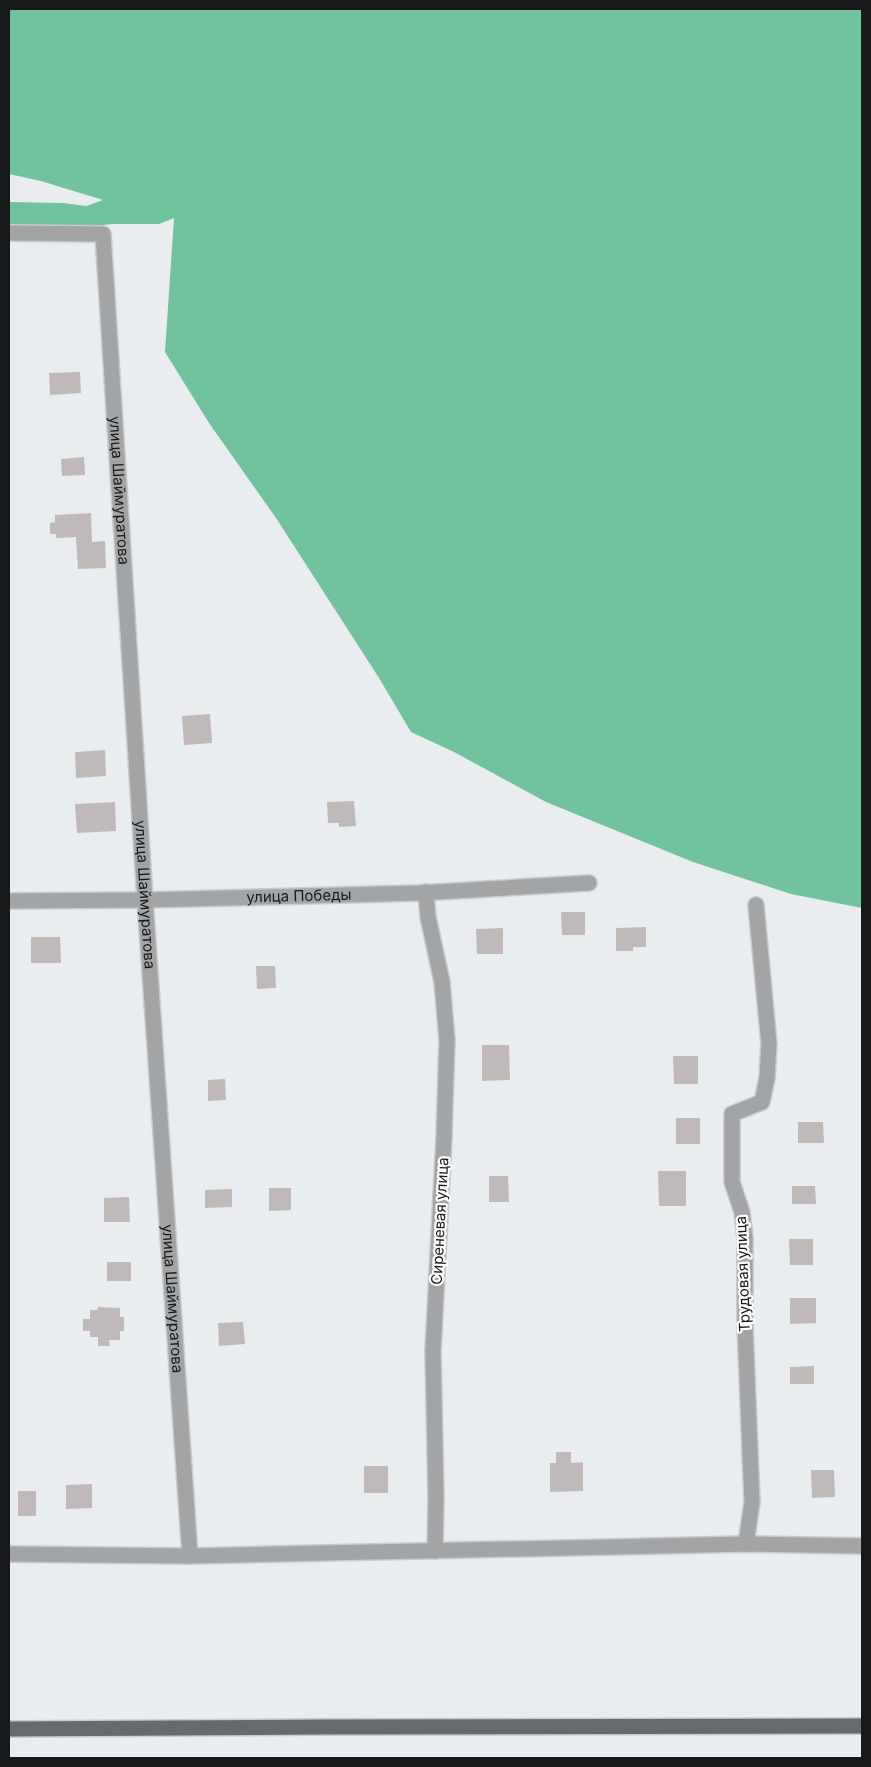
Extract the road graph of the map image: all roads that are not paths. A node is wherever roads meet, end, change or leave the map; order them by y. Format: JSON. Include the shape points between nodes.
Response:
{"nodes":[{"id":1,"x":9,"y":233,"type":"edge"},
{"id":2,"x":589,"y":883,"type":"dead end"},
{"id":3,"x":426,"y":892,"type":"junction"},
{"id":4,"x":145,"y":900,"type":"junction"},
{"id":5,"x":9,"y":901,"type":"edge"},
{"id":6,"x":756,"y":905,"type":"dead end"},
{"id":7,"x":746,"y":1544,"type":"junction"},
{"id":8,"x":862,"y":1546,"type":"edge"},
{"id":9,"x":434,"y":1551,"type":"junction"},
{"id":10,"x":9,"y":1554,"type":"edge"},
{"id":11,"x":190,"y":1556,"type":"junction"},
{"id":12,"x":862,"y":1726,"type":"edge"},
{"id":13,"x":9,"y":1729,"type":"edge"}],
"edges":[{"from":1,"to":4,"type":"street","name":"улица Шаймуратова","via":[[102,234]]},
{"from":2,"to":3,"type":"street","name":"улица Победы"},
{"from":3,"to":4,"type":"street","name":"улица Победы"},
{"from":3,"to":9,"type":"street","name":"Сиреневая улица","via":[[442,982],[447,1040],[434,1351]]},
{"from":4,"to":5,"type":"street","name":"улица Победы"},
{"from":4,"to":11,"type":"street","name":"улица Шаймуратова"},
{"from":6,"to":7,"type":"street","name":"Трудовая улица","via":[[769,1044],[767,1078],[762,1102],[732,1114],[732,1182],[742,1212],[745,1238],[752,1502]]},
{"from":7,"to":8,"type":"street"},
{"from":7,"to":9,"type":"street"},
{"from":9,"to":11,"type":"street"},
{"from":10,"to":11,"type":"street"},
{"from":12,"to":13,"type":"main road"}]}
